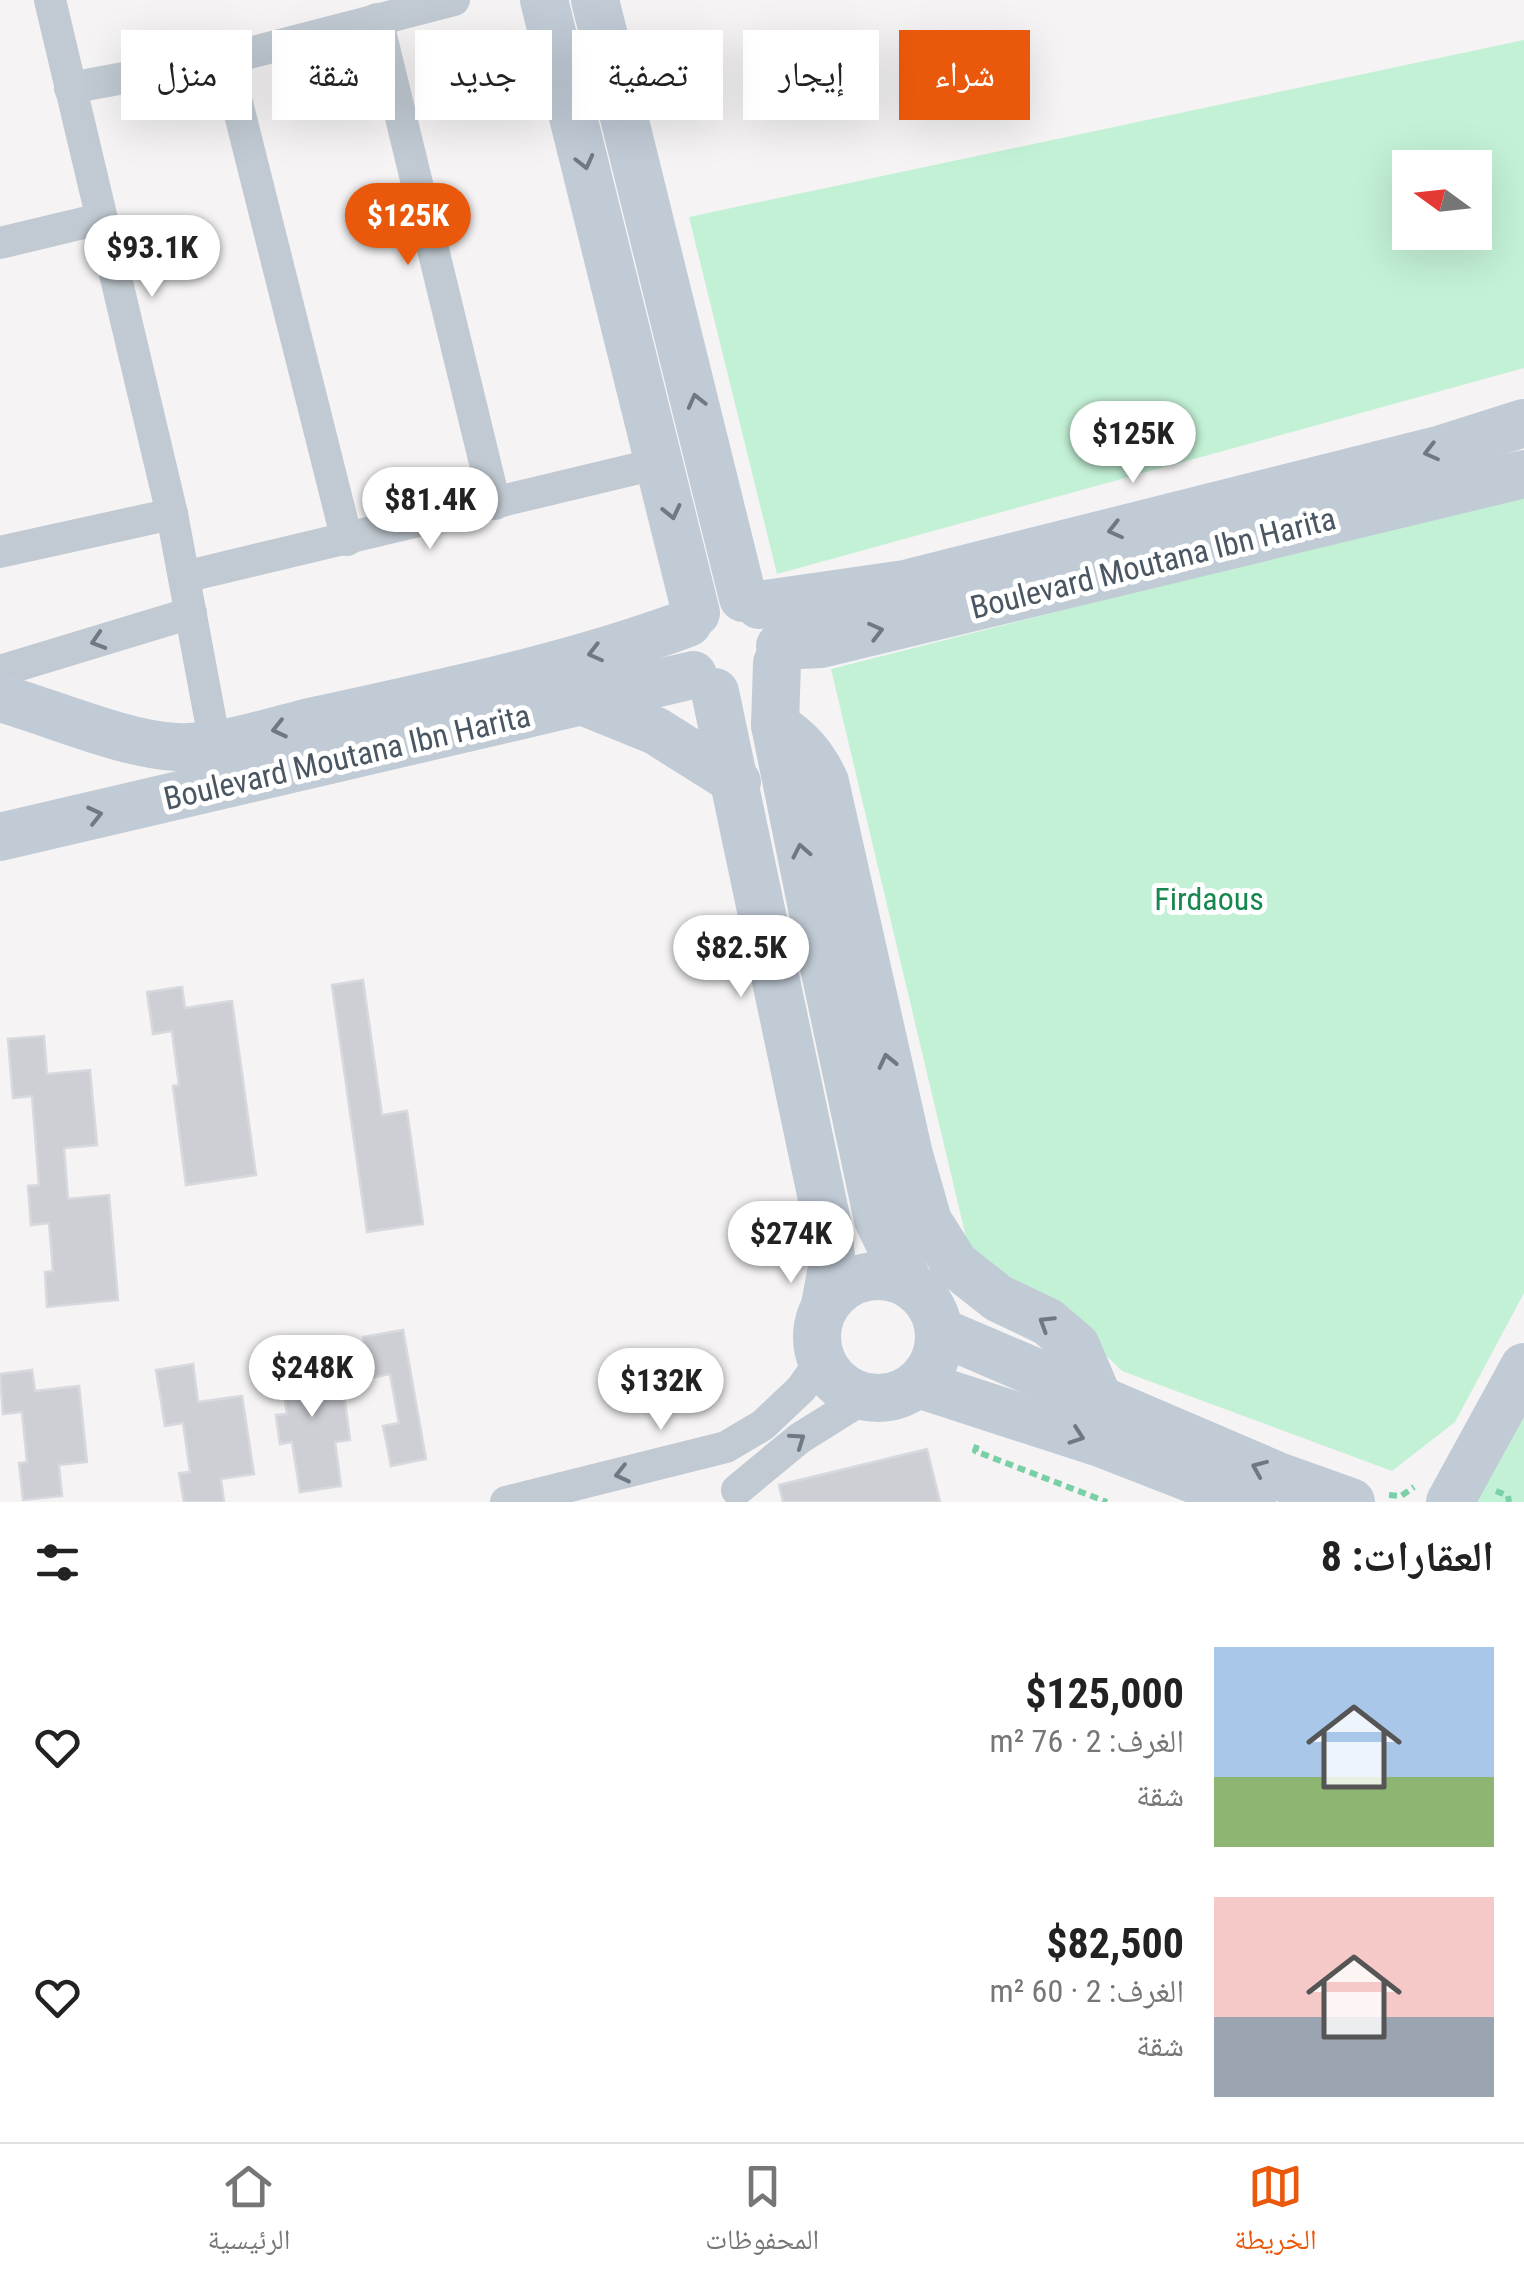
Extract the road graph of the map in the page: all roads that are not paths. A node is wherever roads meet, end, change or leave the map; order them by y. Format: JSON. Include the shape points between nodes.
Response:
{"nodes":[{"id":1,"x":50,"y":0,"type":"edge"},
{"id":2,"x":454,"y":0,"type":"edge"},
{"id":3,"x":544,"y":0,"type":"edge"},
{"id":4,"x":596,"y":0,"type":"edge"},
{"id":5,"x":377,"y":19,"type":"junction"},
{"id":6,"x":252,"y":52,"type":"edge"},
{"id":7,"x":121,"y":79,"type":"edge"},
{"id":8,"x":70,"y":88,"type":"junction"},
{"id":9,"x":241,"y":120,"type":"edge"},
{"id":10,"x":100,"y":219,"type":"junction"},
{"id":11,"x":0,"y":243,"type":"edge"},
{"id":12,"x":1524,"y":423,"type":"edge"},
{"id":13,"x":660,"y":463,"type":"junction"},
{"id":14,"x":1524,"y":474,"type":"edge"},
{"id":15,"x":495,"y":504,"type":"junction"},
{"id":16,"x":172,"y":514,"type":"junction"},
{"id":17,"x":346,"y":540,"type":"junction"},
{"id":18,"x":0,"y":552,"type":"edge"},
{"id":19,"x":184,"y":578,"type":"junction"},
{"id":20,"x":751,"y":601,"type":"junction"},
{"id":21,"x":191,"y":612,"type":"junction"},
{"id":22,"x":692,"y":618,"type":"junction"},
{"id":23,"x":778,"y":655,"type":"junction"},
{"id":24,"x":0,"y":670,"type":"edge"},
{"id":25,"x":704,"y":684,"type":"junction"},
{"id":26,"x":0,"y":698,"type":"edge"},
{"id":27,"x":587,"y":703,"type":"junction"},
{"id":28,"x":775,"y":725,"type":"junction"},
{"id":29,"x":215,"y":744,"type":"junction"},
{"id":30,"x":737,"y":782,"type":"junction"},
{"id":31,"x":0,"y":838,"type":"edge"},
{"id":32,"x":909,"y":1284,"type":"junction"},
{"id":33,"x":824,"y":1306,"type":"junction"},
{"id":34,"x":939,"y":1331,"type":"junction"},
{"id":35,"x":821,"y":1361,"type":"junction"},
{"id":36,"x":1524,"y":1368,"type":"edge"},
{"id":37,"x":918,"y":1384,"type":"junction"},
{"id":38,"x":864,"y":1398,"type":"junction"},
{"id":39,"x":1099,"y":1400,"type":"junction"},
{"id":40,"x":726,"y":1448,"type":"junction"},
{"id":41,"x":739,"y":1496,"type":"edge"},
{"id":42,"x":506,"y":1502,"type":"edge"},
{"id":43,"x":1252,"y":1502,"type":"edge"},
{"id":44,"x":1351,"y":1502,"type":"edge"},
{"id":45,"x":1450,"y":1502,"type":"edge"}],
"edges":[{"from":1,"to":8,"type":"street"},
{"from":2,"to":5,"type":"street"},
{"from":3,"to":13,"type":"street","one_way":true},
{"from":20,"to":4,"type":"street","one_way":true},
{"from":5,"to":6,"type":"street"},
{"from":5,"to":15,"type":"street"},
{"from":7,"to":8,"type":"street"},
{"from":8,"to":10,"type":"street"},
{"from":9,"to":17,"type":"street"},
{"from":10,"to":11,"type":"street"},
{"from":10,"to":16,"type":"street"},
{"from":12,"to":20,"type":"street","name":"Boulevard Moutana Ibn Harita","one_way":true,"via":[[1442,450],[905,584]]},
{"from":13,"to":15,"type":"street"},
{"from":13,"to":22,"type":"street","one_way":true},
{"from":23,"to":14,"type":"street","name":"Boulevard Moutana Ibn Harita","one_way":true},
{"from":15,"to":17,"type":"street"},
{"from":16,"to":18,"type":"street"},
{"from":16,"to":19,"type":"street"},
{"from":17,"to":19,"type":"street"},
{"from":19,"to":21,"type":"street"},
{"from":20,"to":22,"type":"street","via":[[709,602]]},
{"from":20,"to":23,"type":"street","via":[[770,616]]},
{"from":21,"to":24,"type":"street","one_way":true},
{"from":21,"to":29,"type":"street"},
{"from":22,"to":25,"type":"street","via":[[683,650]]},
{"from":22,"to":29,"type":"street","name":"Boulevard Moutana Ibn Harita","one_way":true,"via":[[640,641]]},
{"from":23,"to":25,"type":"street","via":[[756,688],[729,694]]},
{"from":23,"to":28,"type":"street"},
{"from":25,"to":27,"type":"street","name":"Boulevard Moutana Ibn Harita"},
{"from":25,"to":30,"type":"street"},
{"from":26,"to":29,"type":"street","name":"Boulevard Moutana Ibn Harita","via":[[144,742]]},
{"from":27,"to":30,"type":"street","via":[[656,730]]},
{"from":31,"to":27,"type":"street","name":"Boulevard Moutana Ibn Harita","one_way":true},
{"from":32,"to":28,"type":"street","one_way":true,"via":[[878,1220]]},
{"from":39,"to":28,"type":"street","one_way":true,"via":[[1088,1366],[1066,1336],[998,1298],[955,1264],[928,1220],[826,782],[799,740]]},
{"from":30,"to":33,"type":"street","via":[[828,1227],[832,1268]]},
{"from":32,"to":33,"type":"street","via":[[872,1276],[853,1280]]},
{"from":32,"to":34,"type":"street","via":[[924,1296]]},
{"from":33,"to":35,"type":"street","via":[[817,1324]]},
{"from":34,"to":37,"type":"street","via":[[938,1350]]},
{"from":34,"to":39,"type":"street"},
{"from":35,"to":38,"type":"street","via":[[831,1378]]},
{"from":35,"to":40,"type":"street","via":[[762,1425]]},
{"from":36,"to":45,"type":"street"},
{"from":37,"to":38,"type":"street","via":[[902,1394]]},
{"from":37,"to":43,"type":"street","one_way":true},
{"from":41,"to":38,"type":"street","one_way":true,"via":[[800,1438]]},
{"from":44,"to":39,"type":"street","one_way":true},
{"from":40,"to":41,"type":"street"},
{"from":40,"to":42,"type":"street","one_way":true}]}
